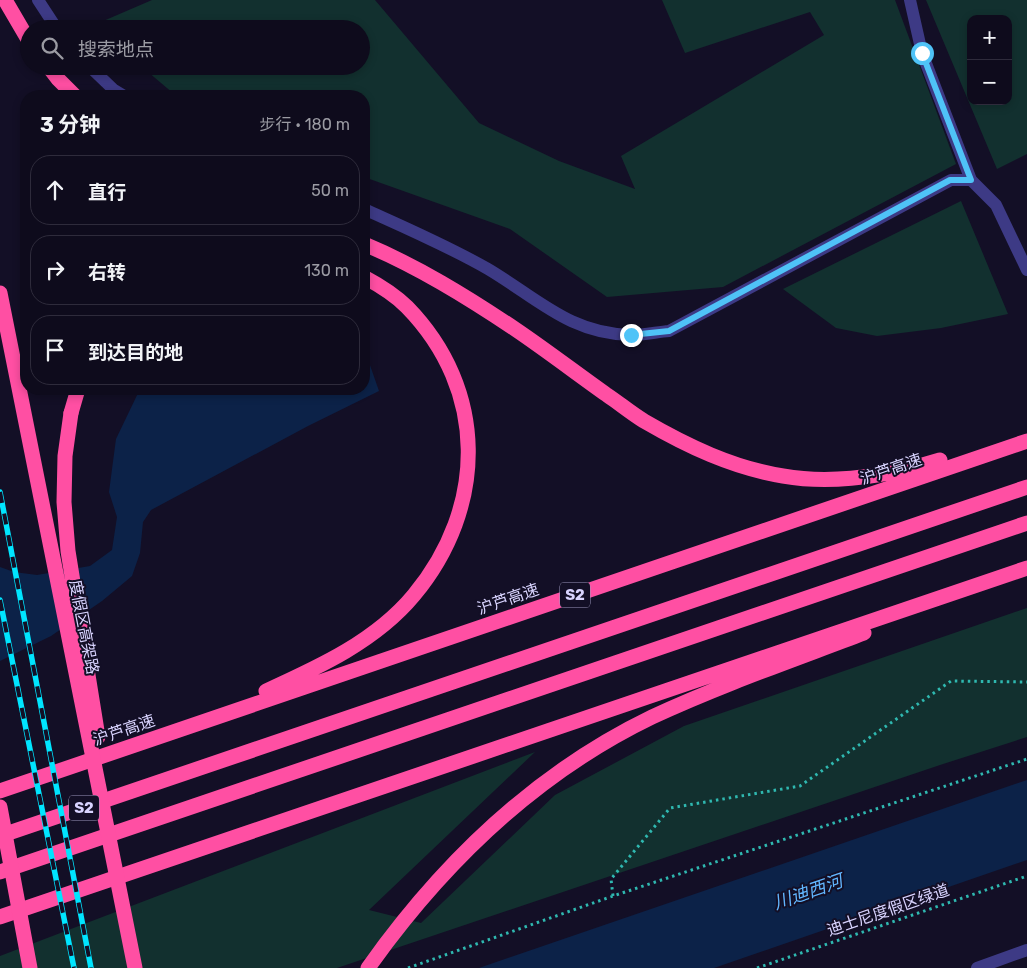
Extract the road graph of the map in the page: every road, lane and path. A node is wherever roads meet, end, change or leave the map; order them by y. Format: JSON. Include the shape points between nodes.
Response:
{"nodes":[{"id":1,"x":5,"y":0,"type":"edge"},
{"id":2,"x":38,"y":0,"type":"edge"},
{"id":3,"x":910,"y":0,"type":"edge"},
{"id":4,"x":51,"y":20,"type":"edge"},
{"id":5,"x":20,"y":26,"type":"edge"},
{"id":6,"x":55,"y":75,"type":"edge"},
{"id":7,"x":98,"y":75,"type":"edge"},
{"id":8,"x":69,"y":90,"type":"edge"},
{"id":9,"x":114,"y":90,"type":"edge"},
{"id":10,"x":971,"y":180,"type":"junction"},
{"id":11,"x":370,"y":212,"type":"edge"},
{"id":12,"x":370,"y":246,"type":"edge"},
{"id":13,"x":1027,"y":270,"type":"edge"},
{"id":14,"x":370,"y":281,"type":"edge"},
{"id":15,"x":0,"y":293,"type":"edge"},
{"id":16,"x":20,"y":392,"type":"edge"},
{"id":17,"x":21,"y":395,"type":"edge"},
{"id":18,"x":76,"y":395,"type":"edge"},
{"id":19,"x":1027,"y":433,"type":"edge"},
{"id":20,"x":1027,"y":441,"type":"edge"},
{"id":21,"x":1027,"y":487,"type":"edge"},
{"id":22,"x":1027,"y":523,"type":"edge"},
{"id":23,"x":1027,"y":569,"type":"edge"},
{"id":24,"x":1027,"y":682,"type":"edge"},
{"id":25,"x":122,"y":749,"type":"junction"},
{"id":26,"x":1027,"y":758,"type":"edge"},
{"id":27,"x":1,"y":790,"type":"edge"},
{"id":28,"x":0,"y":807,"type":"edge"},
{"id":29,"x":0,"y":836,"type":"edge"},
{"id":30,"x":0,"y":855,"type":"edge"},
{"id":31,"x":0,"y":872,"type":"edge"},
{"id":32,"x":1027,"y":876,"type":"edge"},
{"id":33,"x":613,"y":896,"type":"junction"},
{"id":34,"x":0,"y":917,"type":"edge"},
{"id":35,"x":1027,"y":950,"type":"edge"},
{"id":36,"x":24,"y":968,"type":"edge"},
{"id":37,"x":30,"y":968,"type":"edge"},
{"id":38,"x":136,"y":968,"type":"edge"},
{"id":39,"x":368,"y":968,"type":"edge"},
{"id":40,"x":408,"y":968,"type":"edge"},
{"id":41,"x":758,"y":968,"type":"edge"},
{"id":42,"x":977,"y":968,"type":"edge"}],
"edges":[{"from":1,"to":5,"type":"highway"},
{"from":2,"to":4,"type":"street"},
{"from":3,"to":10,"type":"street","via":[[922,53]]},
{"from":6,"to":8,"type":"highway"},
{"from":7,"to":9,"type":"street"},
{"from":10,"to":11,"type":"street","via":[[950,180],[669,331],[631,335],[589,329],[559,316],[488,269]]},
{"from":10,"to":13,"type":"street","via":[[996,206]]},
{"from":12,"to":19,"type":"highway","via":[[450,287],[642,420],[699,451],[744,467],[784,476],[825,480],[873,475],[922,466]]},
{"from":14,"to":25,"type":"highway","via":[[406,306],[427,329],[446,359],[460,395],[467,429],[468,466],[463,502],[451,537],[414,595],[360,642],[316,668],[261,694]]},
{"from":15,"to":16,"type":"highway","name":"度假区高架路","bridge":true},
{"from":17,"to":38,"type":"highway","name":"度假区高架路","bridge":true},
{"from":18,"to":38,"type":"highway","bridge":true,"via":[[65,456],[68,551]]},
{"from":20,"to":25,"type":"highway","name":"沪芦高速","number":"S2"},
{"from":21,"to":29,"type":"highway","number":"S2"},
{"from":22,"to":31,"type":"highway","number":"S2"},
{"from":23,"to":34,"type":"highway"},
{"from":23,"to":39,"type":"highway","via":[[713,691],[651,718],[589,752],[542,783],[488,828],[441,876]]},
{"from":24,"to":33,"type":"path","via":[[951,682],[800,786],[670,808],[611,879]]},
{"from":25,"to":27,"type":"highway","name":"沪芦高速","number":"S2"},
{"from":26,"to":33,"type":"path"},
{"from":28,"to":37,"type":"highway","bridge":true},
{"from":30,"to":36,"type":"highway"},
{"from":32,"to":41,"type":"path","name":"迪士尼度假区绿道"},
{"from":33,"to":40,"type":"path"},
{"from":35,"to":42,"type":"street"}]}
